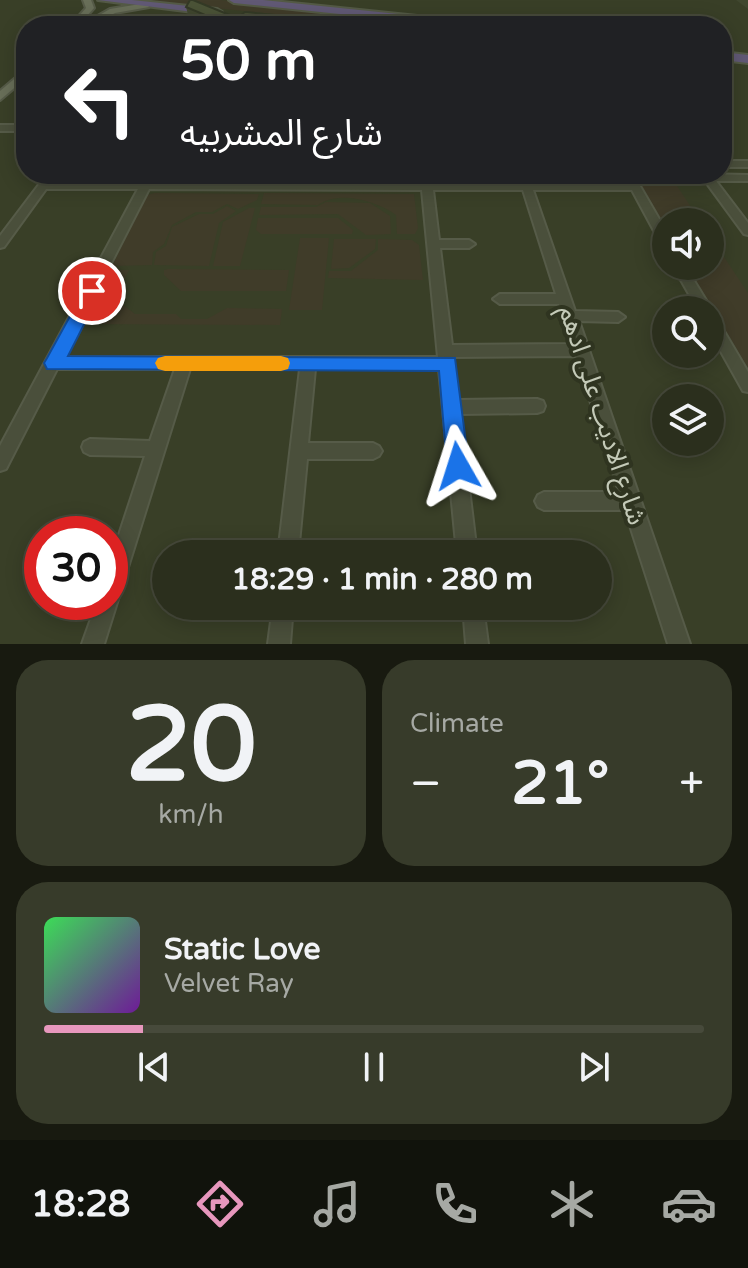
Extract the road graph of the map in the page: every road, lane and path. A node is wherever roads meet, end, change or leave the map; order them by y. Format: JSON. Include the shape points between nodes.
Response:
{"nodes":[{"id":1,"x":103,"y":0,"type":"edge"},
{"id":2,"x":234,"y":0,"type":"edge"},
{"id":3,"x":146,"y":5,"type":"junction"},
{"id":4,"x":231,"y":14,"type":"edge"},
{"id":5,"x":103,"y":16,"type":"edge"},
{"id":6,"x":388,"y":16,"type":"edge"},
{"id":7,"x":16,"y":82,"type":"edge"},
{"id":8,"x":16,"y":94,"type":"edge"},
{"id":9,"x":0,"y":97,"type":"edge"},
{"id":10,"x":0,"y":109,"type":"edge"},
{"id":11,"x":633,"y":184,"type":"edge"},
{"id":12,"x":713,"y":184,"type":"edge"},
{"id":13,"x":146,"y":185,"type":"junction"},
{"id":14,"x":44,"y":186,"type":"joint"},
{"id":15,"x":427,"y":186,"type":"junction"},
{"id":16,"x":527,"y":187,"type":"junction"},
{"id":17,"x":634,"y":187,"type":"junction"},
{"id":18,"x":652,"y":218,"type":"edge"},
{"id":19,"x":748,"y":231,"type":"edge"},
{"id":20,"x":0,"y":244,"type":"edge"},
{"id":21,"x":433,"y":244,"type":"junction"},
{"id":22,"x":469,"y":244,"type":"dead end"},
{"id":23,"x":500,"y":299,"type":"dead end"},
{"id":24,"x":565,"y":299,"type":"junction"},
{"id":25,"x":571,"y":316,"type":"junction"},
{"id":26,"x":618,"y":317,"type":"dead end"},
{"id":27,"x":724,"y":344,"type":"edge"},
{"id":28,"x":583,"y":350,"type":"junction"},
{"id":29,"x":447,"y":357,"type":"junction"},
{"id":30,"x":54,"y":363,"type":"junction"},
{"id":31,"x":184,"y":363,"type":"junction"},
{"id":32,"x":308,"y":363,"type":"junction"},
{"id":33,"x":748,"y":386,"type":"edge"},
{"id":34,"x":537,"y":406,"type":"dead end"},
{"id":35,"x":452,"y":407,"type":"junction"},
{"id":36,"x":90,"y":447,"type":"dead end"},
{"id":37,"x":156,"y":449,"type":"junction"},
{"id":38,"x":299,"y":451,"type":"junction"},
{"id":39,"x":373,"y":451,"type":"dead end"},
{"id":40,"x":0,"y":463,"type":"edge"},
{"id":41,"x":544,"y":501,"type":"dead end"},
{"id":42,"x":632,"y":501,"type":"junction"},
{"id":43,"x":128,"y":536,"type":"edge"},
{"id":44,"x":289,"y":540,"type":"edge"},
{"id":45,"x":466,"y":540,"type":"edge"},
{"id":46,"x":101,"y":620,"type":"edge"},
{"id":47,"x":282,"y":620,"type":"edge"},
{"id":48,"x":474,"y":620,"type":"edge"},
{"id":49,"x":93,"y":644,"type":"edge"},
{"id":50,"x":279,"y":644,"type":"edge"},
{"id":51,"x":477,"y":644,"type":"edge"},
{"id":52,"x":679,"y":644,"type":"edge"}],
"edges":[{"from":1,"to":3,"type":"highway"},
{"from":2,"to":6,"type":"highway"},
{"from":3,"to":4,"type":"highway"},
{"from":3,"to":5,"type":"main road"},
{"from":7,"to":9,"type":"main road"},
{"from":8,"to":10,"type":"main road"},
{"from":11,"to":17,"type":"street"},
{"from":12,"to":19,"type":"street"},
{"from":13,"to":14,"type":"street"},
{"from":13,"to":15,"type":"street"},
{"from":13,"to":30,"type":"street"},
{"from":14,"to":20,"type":"street"},
{"from":15,"to":16,"type":"street"},
{"from":15,"to":21,"type":"street"},
{"from":16,"to":17,"type":"street"},
{"from":16,"to":24,"type":"street","name":"شارع الاديب على ادهم"},
{"from":17,"to":18,"type":"street"},
{"from":21,"to":22,"type":"street"},
{"from":21,"to":29,"type":"street"},
{"from":23,"to":24,"type":"street"},
{"from":24,"to":25,"type":"street","name":"شارع الاديب على ادهم"},
{"from":25,"to":26,"type":"street"},
{"from":25,"to":28,"type":"street","name":"شارع الاديب على ادهم"},
{"from":27,"to":33,"type":"street"},
{"from":28,"to":29,"type":"street"},
{"from":28,"to":42,"type":"street","name":"شارع الاديب على ادهم"},
{"from":29,"to":32,"type":"street"},
{"from":29,"to":35,"type":"street"},
{"from":30,"to":31,"type":"street"},
{"from":30,"to":40,"type":"street"},
{"from":31,"to":32,"type":"street"},
{"from":31,"to":37,"type":"street"},
{"from":32,"to":38,"type":"street"},
{"from":34,"to":35,"type":"street"},
{"from":35,"to":45,"type":"street"},
{"from":36,"to":37,"type":"street"},
{"from":37,"to":43,"type":"street"},
{"from":38,"to":39,"type":"street"},
{"from":38,"to":44,"type":"street"},
{"from":41,"to":42,"type":"street"},
{"from":42,"to":52,"type":"street","name":"شارع الاديب على ادهم"},
{"from":46,"to":49,"type":"street"},
{"from":47,"to":50,"type":"street"},
{"from":48,"to":51,"type":"street"}]}
